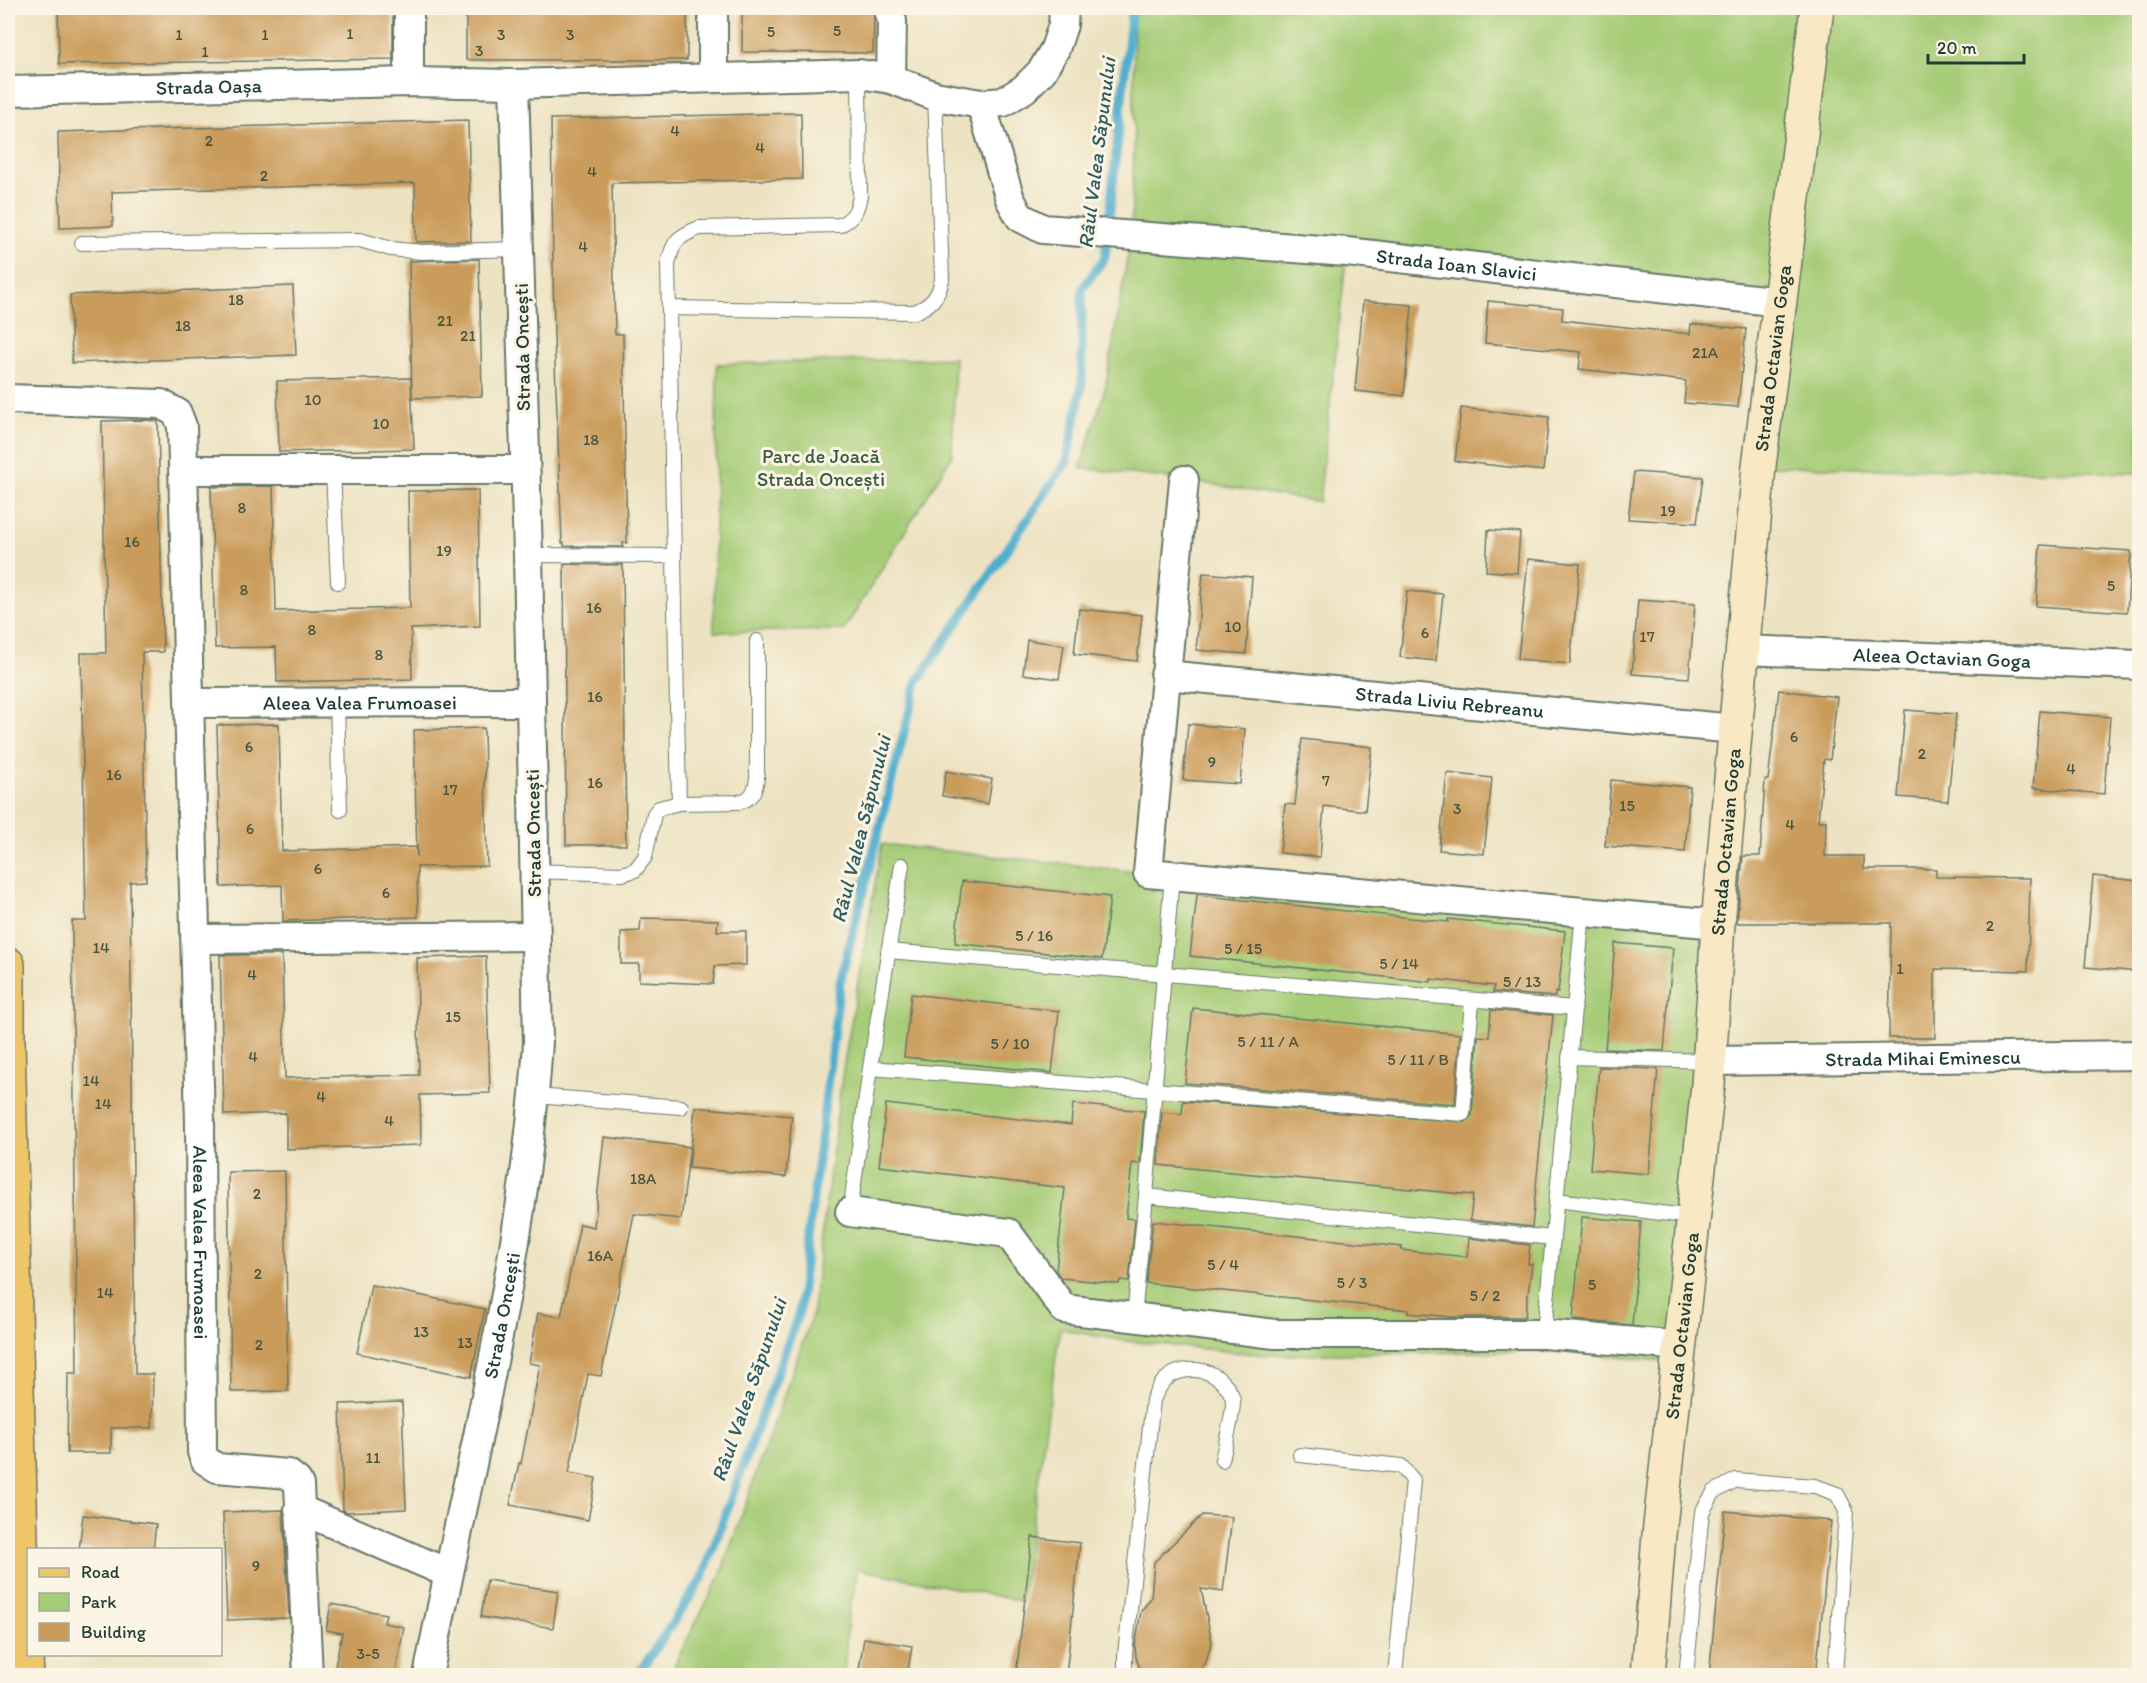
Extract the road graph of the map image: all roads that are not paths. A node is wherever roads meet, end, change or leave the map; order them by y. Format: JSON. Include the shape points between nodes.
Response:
{"nodes":[{"id":1,"x":409,"y":8,"type":"edge"},
{"id":2,"x":713,"y":8,"type":"edge"},
{"id":3,"x":888,"y":8,"type":"edge"},
{"id":4,"x":1064,"y":8,"type":"edge"},
{"id":5,"x":1817,"y":8,"type":"edge"},
{"id":6,"x":858,"y":74,"type":"junction"},
{"id":7,"x":713,"y":77,"type":"junction"},
{"id":8,"x":891,"y":78,"type":"junction"},
{"id":9,"x":409,"y":82,"type":"junction"},
{"id":10,"x":514,"y":84,"type":"junction"},
{"id":11,"x":8,"y":91,"type":"edge"},
{"id":12,"x":934,"y":96,"type":"junction"},
{"id":13,"x":981,"y":104,"type":"junction"},
{"id":14,"x":82,"y":243,"type":"dead end"},
{"id":15,"x":519,"y":249,"type":"junction"},
{"id":16,"x":1780,"y":303,"type":"junction"},
{"id":17,"x":669,"y":308,"type":"junction"},
{"id":18,"x":8,"y":399,"type":"edge"},
{"id":19,"x":184,"y":470,"type":"junction"},
{"id":20,"x":333,"y":470,"type":"junction"},
{"id":21,"x":524,"y":470,"type":"junction"},
{"id":22,"x":1184,"y":480,"type":"dead end"},
{"id":23,"x":528,"y":555,"type":"junction"},
{"id":24,"x":674,"y":556,"type":"junction"},
{"id":25,"x":338,"y":582,"type":"dead end"},
{"id":26,"x":757,"y":641,"type":"dead end"},
{"id":27,"x":1743,"y":650,"type":"junction"},
{"id":28,"x":2139,"y":665,"type":"edge"},
{"id":29,"x":1165,"y":675,"type":"junction"},
{"id":30,"x":531,"y":702,"type":"junction"},
{"id":31,"x":190,"y":703,"type":"junction"},
{"id":32,"x":337,"y":703,"type":"junction"},
{"id":33,"x":1735,"y":729,"type":"junction"},
{"id":34,"x":679,"y":803,"type":"junction"},
{"id":35,"x":339,"y":810,"type":"dead end"},
{"id":36,"x":902,"y":865,"type":"dead end"},
{"id":37,"x":533,"y":871,"type":"junction"},
{"id":38,"x":1160,"y":874,"type":"junction"},
{"id":39,"x":1583,"y":912,"type":"junction"},
{"id":40,"x":1718,"y":924,"type":"junction"},
{"id":41,"x":535,"y":936,"type":"junction"},
{"id":42,"x":196,"y":939,"type":"junction"},
{"id":43,"x":888,"y":951,"type":"junction"},
{"id":44,"x":8,"y":964,"type":"edge"},
{"id":45,"x":1164,"y":973,"type":"junction"},
{"id":46,"x":1472,"y":999,"type":"junction"},
{"id":47,"x":1574,"y":1008,"type":"junction"},
{"id":48,"x":2139,"y":1054,"type":"edge"},
{"id":49,"x":1569,"y":1057,"type":"junction"},
{"id":50,"x":1709,"y":1061,"type":"junction"},
{"id":51,"x":870,"y":1068,"type":"junction"},
{"id":52,"x":8,"y":1077,"type":"edge"},
{"id":53,"x":1153,"y":1090,"type":"junction"},
{"id":54,"x":535,"y":1096,"type":"junction"},
{"id":55,"x":681,"y":1107,"type":"dead end"},
{"id":56,"x":1146,"y":1196,"type":"junction"},
{"id":57,"x":1556,"y":1200,"type":"junction"},
{"id":58,"x":850,"y":1212,"type":"joint"},
{"id":59,"x":1693,"y":1217,"type":"junction"},
{"id":60,"x":1553,"y":1238,"type":"junction"},
{"id":61,"x":1134,"y":1317,"type":"junction"},
{"id":62,"x":1544,"y":1334,"type":"junction"},
{"id":63,"x":1681,"y":1346,"type":"junction"},
{"id":64,"x":1300,"y":1455,"type":"dead end"},
{"id":65,"x":1222,"y":1460,"type":"dead end"},
{"id":66,"x":300,"y":1509,"type":"junction"},
{"id":67,"x":448,"y":1573,"type":"junction"},
{"id":68,"x":15,"y":1577,"type":"edge"},
{"id":69,"x":27,"y":1676,"type":"edge"},
{"id":70,"x":308,"y":1676,"type":"edge"},
{"id":71,"x":428,"y":1676,"type":"edge"},
{"id":72,"x":1125,"y":1676,"type":"edge"},
{"id":73,"x":1395,"y":1676,"type":"edge"},
{"id":74,"x":1648,"y":1676,"type":"edge"},
{"id":75,"x":1686,"y":1676,"type":"edge"},
{"id":76,"x":1835,"y":1676,"type":"edge"}],
"edges":[{"from":1,"to":9,"type":"street"},
{"from":2,"to":7,"type":"street"},
{"from":3,"to":8,"type":"street","via":[[892,29]]},
{"from":4,"to":13,"type":"street","via":[[1055,49],[1042,71],[1003,102]]},
{"from":5,"to":16,"type":"street","name":"Strada Octavian Goga"},
{"from":6,"to":7,"type":"street","name":"Strada Oașa"},
{"from":6,"to":8,"type":"street","name":"Strada Oașa"},
{"from":6,"to":17,"type":"lane","via":[[860,196],[850,220],[840,225],[699,228],[686,233],[671,248]]},
{"from":7,"to":10,"type":"street","name":"Strada Oașa"},
{"from":8,"to":12,"type":"street","name":"Strada Oașa"},
{"from":9,"to":10,"type":"street","name":"Strada Oașa"},
{"from":9,"to":11,"type":"street","name":"Strada Oașa"},
{"from":10,"to":15,"type":"street","name":"Strada Oncești"},
{"from":12,"to":13,"type":"street","name":"Strada Oașa"},
{"from":12,"to":17,"type":"lane","via":[[942,279],[940,291],[925,308],[914,312]]},
{"from":13,"to":16,"type":"street","name":"Strada Ioan Slavici","via":[[1010,199],[1020,217],[1043,229],[1347,252]]},
{"from":14,"to":15,"type":"lane","via":[[360,240],[422,252]]},
{"from":15,"to":21,"type":"street","name":"Strada Oncești"},
{"from":16,"to":27,"type":"street","name":"Strada Octavian Goga","via":[[1759,466]]},
{"from":17,"to":24,"type":"lane"},
{"from":18,"to":19,"type":"street","name":"Aleea Valea Frumoasei","via":[[161,404],[177,413],[182,426]]},
{"from":19,"to":20,"type":"street"},
{"from":19,"to":31,"type":"street","name":"Aleea Valea Frumoasei"},
{"from":20,"to":21,"type":"street"},
{"from":20,"to":25,"type":"lane"},
{"from":21,"to":23,"type":"street","name":"Strada Oncești"},
{"from":22,"to":29,"type":"street"},
{"from":23,"to":24,"type":"lane"},
{"from":23,"to":30,"type":"street","name":"Strada Oncești"},
{"from":24,"to":34,"type":"lane"},
{"from":26,"to":34,"type":"lane","via":[[757,779],[752,795],[739,802]]},
{"from":27,"to":28,"type":"street","name":"Aleea Octavian Goga"},
{"from":27,"to":33,"type":"street","name":"Strada Octavian Goga"},
{"from":29,"to":33,"type":"street","name":"Strada Liviu Rebreanu"},
{"from":29,"to":38,"type":"street"},
{"from":30,"to":32,"type":"street","name":"Aleea Valea Frumoasei"},
{"from":30,"to":37,"type":"street","name":"Strada Oncești"},
{"from":31,"to":32,"type":"street","name":"Aleea Valea Frumoasei"},
{"from":31,"to":42,"type":"street","name":"Aleea Valea Frumoasei"},
{"from":32,"to":35,"type":"lane"},
{"from":33,"to":40,"type":"street","name":"Strada Octavian Goga"},
{"from":34,"to":37,"type":"lane","via":[[659,808],[654,814],[645,857],[635,870],[622,874]]},
{"from":36,"to":43,"type":"lane"},
{"from":37,"to":41,"type":"street","name":"Strada Oncești"},
{"from":38,"to":39,"type":"street"},
{"from":38,"to":45,"type":"lane"},
{"from":39,"to":40,"type":"street"},
{"from":39,"to":47,"type":"lane"},
{"from":40,"to":50,"type":"street","name":"Strada Octavian Goga"},
{"from":41,"to":42,"type":"street"},
{"from":41,"to":54,"type":"street","name":"Strada Oncești"},
{"from":42,"to":66,"type":"street","name":"Aleea Valea Frumoasei","via":[[202,1452],[205,1460],[217,1468],[288,1474],[299,1485]]},
{"from":43,"to":45,"type":"lane"},
{"from":43,"to":51,"type":"lane"},
{"from":44,"to":52,"type":"main road"},
{"from":45,"to":46,"type":"lane"},
{"from":45,"to":53,"type":"lane"},
{"from":46,"to":47,"type":"lane"},
{"from":46,"to":53,"type":"lane","via":[[1463,1114]]},
{"from":47,"to":49,"type":"lane"},
{"from":48,"to":50,"type":"street","name":"Strada Mihai Eminescu"},
{"from":49,"to":50,"type":"lane"},
{"from":49,"to":57,"type":"lane"},
{"from":50,"to":59,"type":"street","name":"Strada Octavian Goga"},
{"from":51,"to":53,"type":"lane"},
{"from":51,"to":58,"type":"lane"},
{"from":52,"to":68,"type":"main road"},
{"from":53,"to":56,"type":"lane"},
{"from":54,"to":55,"type":"lane"},
{"from":54,"to":67,"type":"street","name":"Strada Oncești","via":[[505,1302]]},
{"from":56,"to":60,"type":"lane"},
{"from":56,"to":61,"type":"lane"},
{"from":57,"to":59,"type":"lane"},
{"from":57,"to":60,"type":"lane"},
{"from":58,"to":61,"type":"street","via":[[1008,1233],[1064,1309]]},
{"from":59,"to":63,"type":"street","name":"Strada Octavian Goga"},
{"from":60,"to":62,"type":"lane"},
{"from":61,"to":62,"type":"street","via":[[1275,1334]]},
{"from":62,"to":63,"type":"street"},
{"from":63,"to":74,"type":"street","name":"Strada Octavian Goga","via":[[1659,1535]]},
{"from":64,"to":73,"type":"lane","via":[[1401,1466],[1413,1480]]},
{"from":65,"to":72,"type":"lane","via":[[1233,1399],[1228,1389],[1215,1375],[1200,1370],[1180,1371],[1166,1379],[1154,1400]]},
{"from":66,"to":67,"type":"street"},
{"from":66,"to":70,"type":"street"},
{"from":67,"to":71,"type":"street","name":"Strada Oncești"},
{"from":68,"to":69,"type":"main road"},
{"from":75,"to":76,"type":"lane","via":[[1702,1512],[1714,1492],[1736,1480],[1815,1486],[1837,1494],[1846,1511]]}]}
